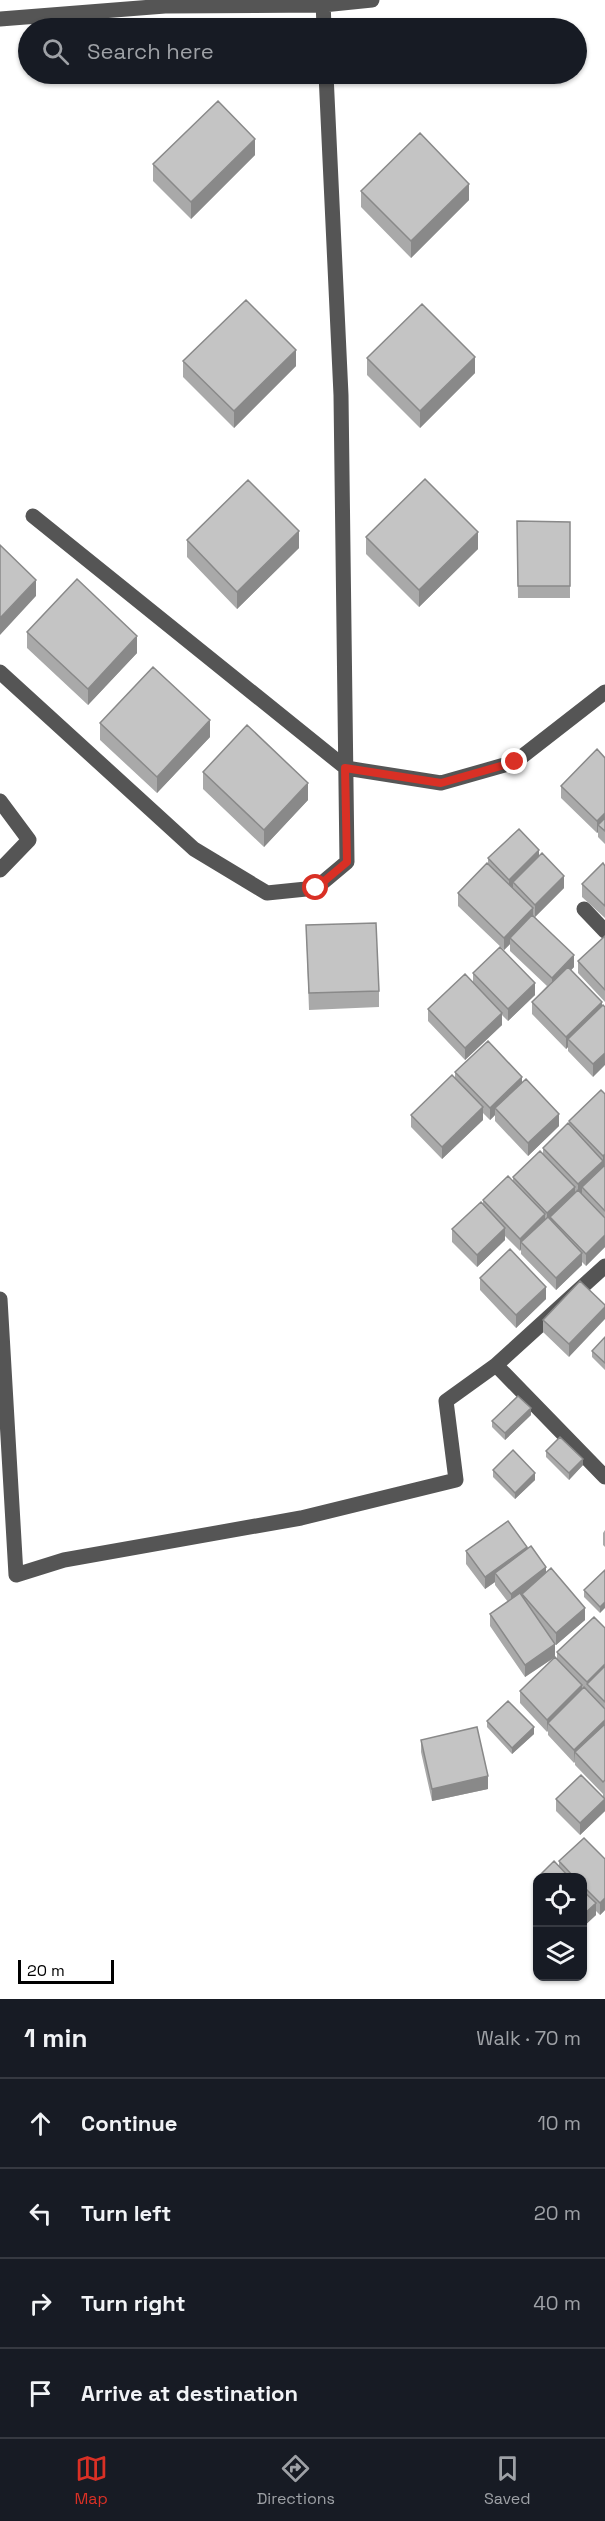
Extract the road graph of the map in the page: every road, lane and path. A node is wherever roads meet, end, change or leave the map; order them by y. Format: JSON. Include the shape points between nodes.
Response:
{"nodes":[{"id":1,"x":372,"y":0,"type":"edge"},
{"id":2,"x":323,"y":2,"type":"edge"},
{"id":3,"x":163,"y":3,"type":"edge"},
{"id":4,"x":324,"y":18,"type":"edge"},
{"id":5,"x":0,"y":19,"type":"edge"},
{"id":6,"x":326,"y":84,"type":"edge"},
{"id":7,"x":33,"y":516,"type":"dead end"},
{"id":8,"x":0,"y":672,"type":"edge"},
{"id":9,"x":605,"y":692,"type":"edge"},
{"id":10,"x":345,"y":768,"type":"junction"},
{"id":11,"x":0,"y":801,"type":"edge"},
{"id":12,"x":0,"y":870,"type":"edge"},
{"id":13,"x":584,"y":909,"type":"dead end"},
{"id":14,"x":605,"y":932,"type":"edge"},
{"id":15,"x":605,"y":1266,"type":"edge"},
{"id":16,"x":0,"y":1299,"type":"edge"},
{"id":17,"x":496,"y":1365,"type":"junction"},
{"id":18,"x":605,"y":1477,"type":"edge"}],
"edges":[{"from":1,"to":2,"type":"street"},
{"from":2,"to":3,"type":"street"},
{"from":2,"to":4,"type":"street"},
{"from":3,"to":5,"type":"street"},
{"from":6,"to":10,"type":"street","via":[[340,395]]},
{"from":7,"to":10,"type":"street"},
{"from":8,"to":10,"type":"street","via":[[194,849],[267,894],[316,888],[347,862]]},
{"from":9,"to":10,"type":"street","via":[[515,762],[441,783]]},
{"from":11,"to":12,"type":"street","via":[[29,840]]},
{"from":13,"to":14,"type":"street"},
{"from":15,"to":17,"type":"street","via":[[585,1292]]},
{"from":16,"to":17,"type":"street","via":[[16,1575],[64,1560],[301,1518],[456,1480],[446,1401]]},
{"from":17,"to":18,"type":"street"}]}
